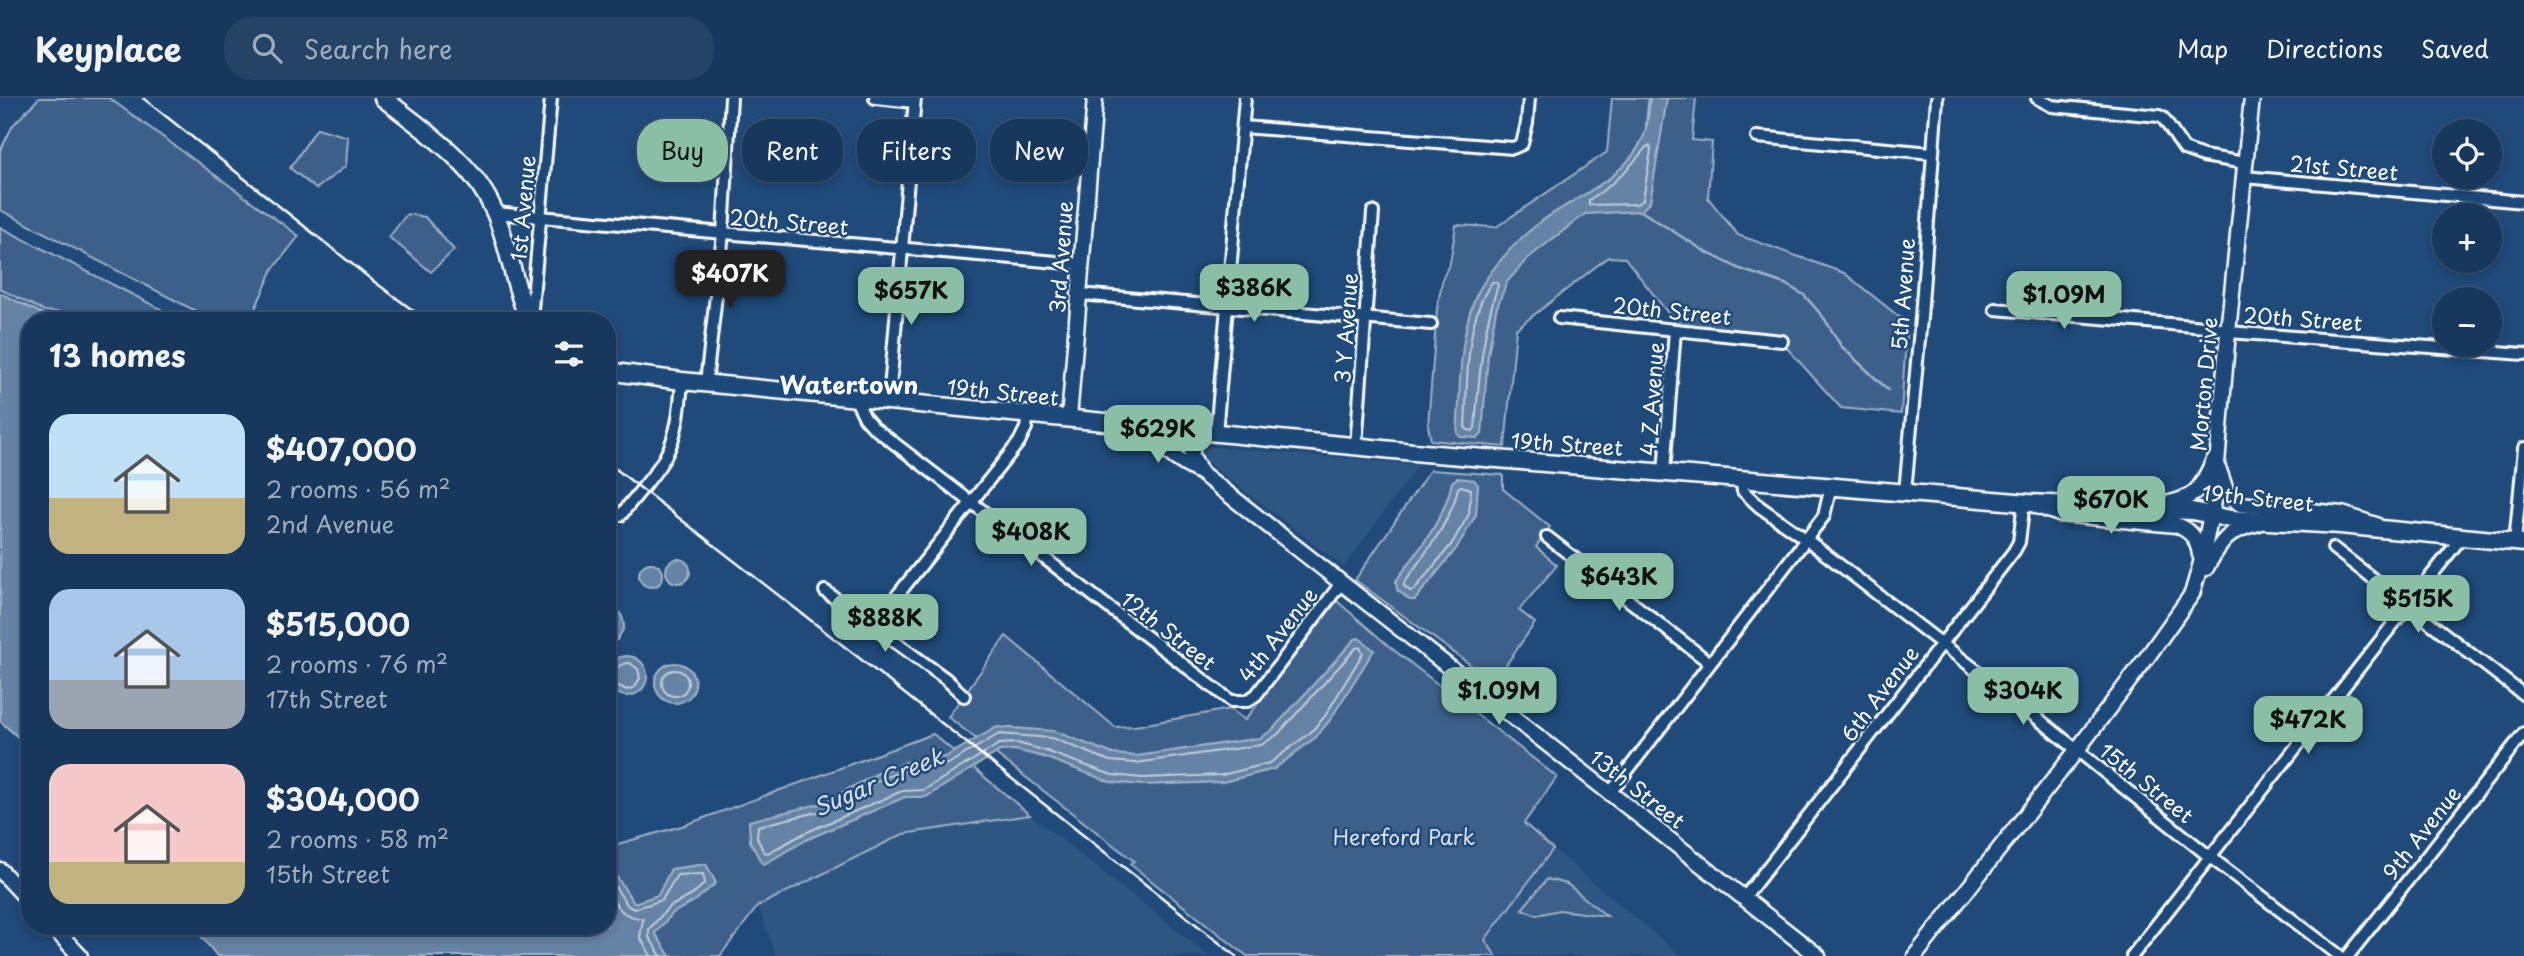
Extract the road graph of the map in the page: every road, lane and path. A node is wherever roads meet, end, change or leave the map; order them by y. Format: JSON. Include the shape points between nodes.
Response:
{"nodes":[{"id":1,"x":383,"y":98,"type":"edge"},
{"id":2,"x":551,"y":98,"type":"edge"},
{"id":3,"x":731,"y":98,"type":"edge"},
{"id":4,"x":876,"y":98,"type":"edge"},
{"id":5,"x":1095,"y":98,"type":"edge"},
{"id":6,"x":1245,"y":98,"type":"edge"},
{"id":7,"x":1529,"y":98,"type":"edge"},
{"id":8,"x":1937,"y":98,"type":"edge"},
{"id":9,"x":2037,"y":98,"type":"edge"},
{"id":10,"x":2252,"y":98,"type":"edge"},
{"id":11,"x":914,"y":100,"type":"edge"},
{"id":12,"x":1243,"y":127,"type":"junction"},
{"id":13,"x":1757,"y":137,"type":"dead end"},
{"id":14,"x":1932,"y":153,"type":"junction"},
{"id":15,"x":2245,"y":170,"type":"junction"},
{"id":16,"x":2524,"y":202,"type":"edge"},
{"id":17,"x":495,"y":212,"type":"junction"},
{"id":18,"x":1373,"y":212,"type":"dead end"},
{"id":19,"x":540,"y":217,"type":"junction"},
{"id":20,"x":723,"y":234,"type":"junction"},
{"id":21,"x":901,"y":250,"type":"junction"},
{"id":22,"x":1080,"y":264,"type":"junction"},
{"id":23,"x":1079,"y":294,"type":"junction"},
{"id":24,"x":1226,"y":306,"type":"junction"},
{"id":25,"x":1996,"y":309,"type":"dead end"},
{"id":26,"x":526,"y":312,"type":"edge"},
{"id":27,"x":531,"y":312,"type":"edge"},
{"id":28,"x":1365,"y":318,"type":"junction"},
{"id":29,"x":1559,"y":318,"type":"dead end"},
{"id":30,"x":1431,"y":324,"type":"dead end"},
{"id":31,"x":1675,"y":330,"type":"junction"},
{"id":32,"x":2228,"y":332,"type":"junction"},
{"id":33,"x":1782,"y":341,"type":"dead end"},
{"id":34,"x":2524,"y":354,"type":"edge"},
{"id":35,"x":616,"y":372,"type":"edge"},
{"id":36,"x":682,"y":381,"type":"junction"},
{"id":37,"x":706,"y":383,"type":"junction"},
{"id":38,"x":855,"y":398,"type":"junction"},
{"id":39,"x":889,"y":401,"type":"junction"},
{"id":40,"x":1028,"y":415,"type":"junction"},
{"id":41,"x":1069,"y":419,"type":"junction"},
{"id":42,"x":1146,"y":427,"type":"junction"},
{"id":43,"x":1192,"y":431,"type":"junction"},
{"id":44,"x":1216,"y":433,"type":"junction"},
{"id":45,"x":1356,"y":447,"type":"junction"},
{"id":46,"x":2524,"y":448,"type":"edge"},
{"id":47,"x":2217,"y":455,"type":"junction"},
{"id":48,"x":1200,"y":472,"type":"junction"},
{"id":49,"x":1664,"y":472,"type":"junction"},
{"id":50,"x":1741,"y":479,"type":"junction"},
{"id":51,"x":1831,"y":486,"type":"junction"},
{"id":52,"x":1905,"y":492,"type":"junction"},
{"id":53,"x":970,"y":502,"type":"junction"},
{"id":54,"x":2027,"y":502,"type":"junction"},
{"id":55,"x":2153,"y":508,"type":"junction"},
{"id":56,"x":2210,"y":514,"type":"junction"},
{"id":57,"x":621,"y":515,"type":"dead end"},
{"id":58,"x":2263,"y":522,"type":"junction"},
{"id":59,"x":2400,"y":532,"type":"junction"},
{"id":60,"x":1547,"y":537,"type":"dead end"},
{"id":61,"x":2461,"y":538,"type":"junction"},
{"id":62,"x":1807,"y":540,"type":"junction"},
{"id":63,"x":2519,"y":543,"type":"edge"},
{"id":64,"x":2333,"y":548,"type":"dead end"},
{"id":65,"x":2202,"y":563,"type":"junction"},
{"id":66,"x":1342,"y":582,"type":"junction"},
{"id":67,"x":825,"y":591,"type":"dead end"},
{"id":68,"x":2192,"y":594,"type":"junction"},
{"id":69,"x":2406,"y":606,"type":"junction"},
{"id":70,"x":873,"y":626,"type":"junction"},
{"id":71,"x":1941,"y":644,"type":"junction"},
{"id":72,"x":1710,"y":663,"type":"junction"},
{"id":73,"x":2524,"y":695,"type":"edge"},
{"id":74,"x":964,"y":696,"type":"dead end"},
{"id":75,"x":1237,"y":703,"type":"joint"},
{"id":76,"x":2524,"y":733,"type":"edge"},
{"id":77,"x":2077,"y":750,"type":"junction"},
{"id":78,"x":1610,"y":793,"type":"junction"},
{"id":79,"x":2210,"y":857,"type":"junction"},
{"id":80,"x":0,"y":870,"type":"edge"},
{"id":81,"x":21,"y":892,"type":"edge"},
{"id":82,"x":1744,"y":898,"type":"junction"},
{"id":83,"x":60,"y":935,"type":"edge"},
{"id":84,"x":80,"y":956,"type":"edge"},
{"id":85,"x":1818,"y":956,"type":"edge"},
{"id":86,"x":1915,"y":956,"type":"edge"},
{"id":87,"x":2132,"y":956,"type":"edge"},
{"id":88,"x":2340,"y":956,"type":"edge"},
{"id":89,"x":2348,"y":956,"type":"edge"}],
"edges":[{"from":1,"to":17,"type":"main road","via":[[462,163]]},
{"from":2,"to":19,"type":"street","name":"1st Avenue"},
{"from":3,"to":20,"type":"street"},
{"from":4,"to":11,"type":"street"},
{"from":5,"to":22,"type":"street","name":"3rd Avenue"},
{"from":6,"to":12,"type":"street"},
{"from":7,"to":12,"type":"street","via":[[1521,144],[1513,148]]},
{"from":8,"to":14,"type":"street","name":"5th Avenue"},
{"from":9,"to":15,"type":"street","name":"21st Street","via":[[2052,106],[2159,116],[2184,149]]},
{"from":10,"to":15,"type":"street","name":"Morton Drive"},
{"from":11,"to":21,"type":"street"},
{"from":12,"to":24,"type":"street"},
{"from":13,"to":14,"type":"street"},
{"from":14,"to":52,"type":"street","name":"5th Avenue"},
{"from":15,"to":16,"type":"street","name":"21st Street"},
{"from":15,"to":32,"type":"street","name":"Morton Drive"},
{"from":17,"to":19,"type":"street","name":"20th Street"},
{"from":17,"to":26,"type":"main road"},
{"from":18,"to":28,"type":"street","name":"3 Y Avenue"},
{"from":19,"to":20,"type":"street","name":"20th Street"},
{"from":19,"to":27,"type":"street","name":"1st Avenue"},
{"from":20,"to":21,"type":"street","name":"20th Street"},
{"from":20,"to":37,"type":"street"},
{"from":21,"to":22,"type":"street","name":"20th Street"},
{"from":21,"to":39,"type":"street"},
{"from":22,"to":23,"type":"street","name":"3rd Avenue"},
{"from":23,"to":24,"type":"street"},
{"from":23,"to":41,"type":"street","name":"3rd Avenue"},
{"from":24,"to":28,"type":"street"},
{"from":24,"to":44,"type":"street"},
{"from":25,"to":32,"type":"street","name":"20th Street"},
{"from":28,"to":30,"type":"street"},
{"from":28,"to":45,"type":"street","name":"3 Y Avenue"},
{"from":29,"to":31,"type":"street","name":"20th Street"},
{"from":31,"to":33,"type":"street","name":"20th Street"},
{"from":31,"to":49,"type":"street","name":"4 Z Avenue"},
{"from":32,"to":34,"type":"street","name":"20th Street"},
{"from":32,"to":47,"type":"street","name":"Morton Drive"},
{"from":35,"to":36,"type":"main road","name":"19th Street"},
{"from":36,"to":37,"type":"main road","name":"19th Street"},
{"from":36,"to":57,"type":"street","via":[[679,416],[669,449]]},
{"from":37,"to":38,"type":"main road","name":"19th Street"},
{"from":38,"to":39,"type":"main road","name":"19th Street"},
{"from":38,"to":53,"type":"street","name":"12th Street","via":[[873,427]]},
{"from":39,"to":40,"type":"main road","name":"19th Street"},
{"from":40,"to":41,"type":"main road","name":"19th Street"},
{"from":40,"to":53,"type":"street","via":[[1019,442]]},
{"from":41,"to":42,"type":"main road","name":"19th Street"},
{"from":42,"to":43,"type":"main road","name":"19th Street"},
{"from":42,"to":48,"type":"street","name":"13th Street","via":[[1152,439]]},
{"from":43,"to":44,"type":"main road","name":"19th Street"},
{"from":43,"to":48,"type":"street","via":[[1192,456]]},
{"from":44,"to":45,"type":"main road","name":"19th Street"},
{"from":45,"to":49,"type":"main road","name":"19th Street"},
{"from":46,"to":63,"type":"street"},
{"from":47,"to":55,"type":"street","via":[[2197,492]]},
{"from":47,"to":56,"type":"street","name":"Morton Drive"},
{"from":47,"to":59,"type":"street","via":[[2227,493],[2240,503],[2342,514]]},
{"from":48,"to":66,"type":"street","name":"13th Street"},
{"from":49,"to":50,"type":"main road","name":"19th Street"},
{"from":50,"to":51,"type":"main road","name":"19th Street"},
{"from":50,"to":62,"type":"street","name":"15th Street","via":[[1746,495]]},
{"from":51,"to":52,"type":"main road","name":"19th Street"},
{"from":51,"to":62,"type":"street","via":[[1824,516]]},
{"from":52,"to":54,"type":"main road","name":"19th Street"},
{"from":53,"to":70,"type":"street"},
{"from":53,"to":75,"type":"street","name":"12th Street"},
{"from":54,"to":55,"type":"main road","name":"19th Street"},
{"from":54,"to":65,"type":"street","via":[[2059,514],[2181,526],[2197,541]]},
{"from":54,"to":71,"type":"street","name":"6th Avenue","via":[[2014,551]]},
{"from":55,"to":56,"type":"main road","name":"19th Street"},
{"from":56,"to":58,"type":"main road","name":"19th Street"},
{"from":56,"to":65,"type":"street","name":"Morton Drive"},
{"from":58,"to":59,"type":"main road","name":"19th Street"},
{"from":58,"to":68,"type":"street","via":[[2243,526],[2222,540]]},
{"from":59,"to":61,"type":"main road","name":"19th Street"},
{"from":60,"to":72,"type":"street"},
{"from":61,"to":63,"type":"main road","name":"19th Street"},
{"from":61,"to":69,"type":"street"},
{"from":62,"to":71,"type":"street","name":"15th Street"},
{"from":62,"to":72,"type":"street"},
{"from":64,"to":69,"type":"street"},
{"from":65,"to":68,"type":"street","name":"Morton Drive"},
{"from":66,"to":75,"type":"street","name":"4th Avenue","via":[[1256,695]]},
{"from":66,"to":78,"type":"street","name":"13th Street"},
{"from":67,"to":70,"type":"street"},
{"from":68,"to":77,"type":"street","name":"Morton Drive"},
{"from":69,"to":73,"type":"street"},
{"from":69,"to":79,"type":"street"},
{"from":70,"to":74,"type":"street"},
{"from":71,"to":77,"type":"street","name":"15th Street"},
{"from":71,"to":82,"type":"street","name":"6th Avenue"},
{"from":72,"to":78,"type":"street"},
{"from":76,"to":89,"type":"street","name":"9th Avenue"},
{"from":77,"to":79,"type":"street","name":"15th Street"},
{"from":77,"to":86,"type":"street","name":"Morton Drive"},
{"from":78,"to":82,"type":"street","name":"13th Street"},
{"from":79,"to":87,"type":"street"},
{"from":79,"to":88,"type":"street","name":"15th Street"},
{"from":80,"to":81,"type":"street"},
{"from":82,"to":85,"type":"street","name":"13th Street"},
{"from":83,"to":84,"type":"street"}]}
